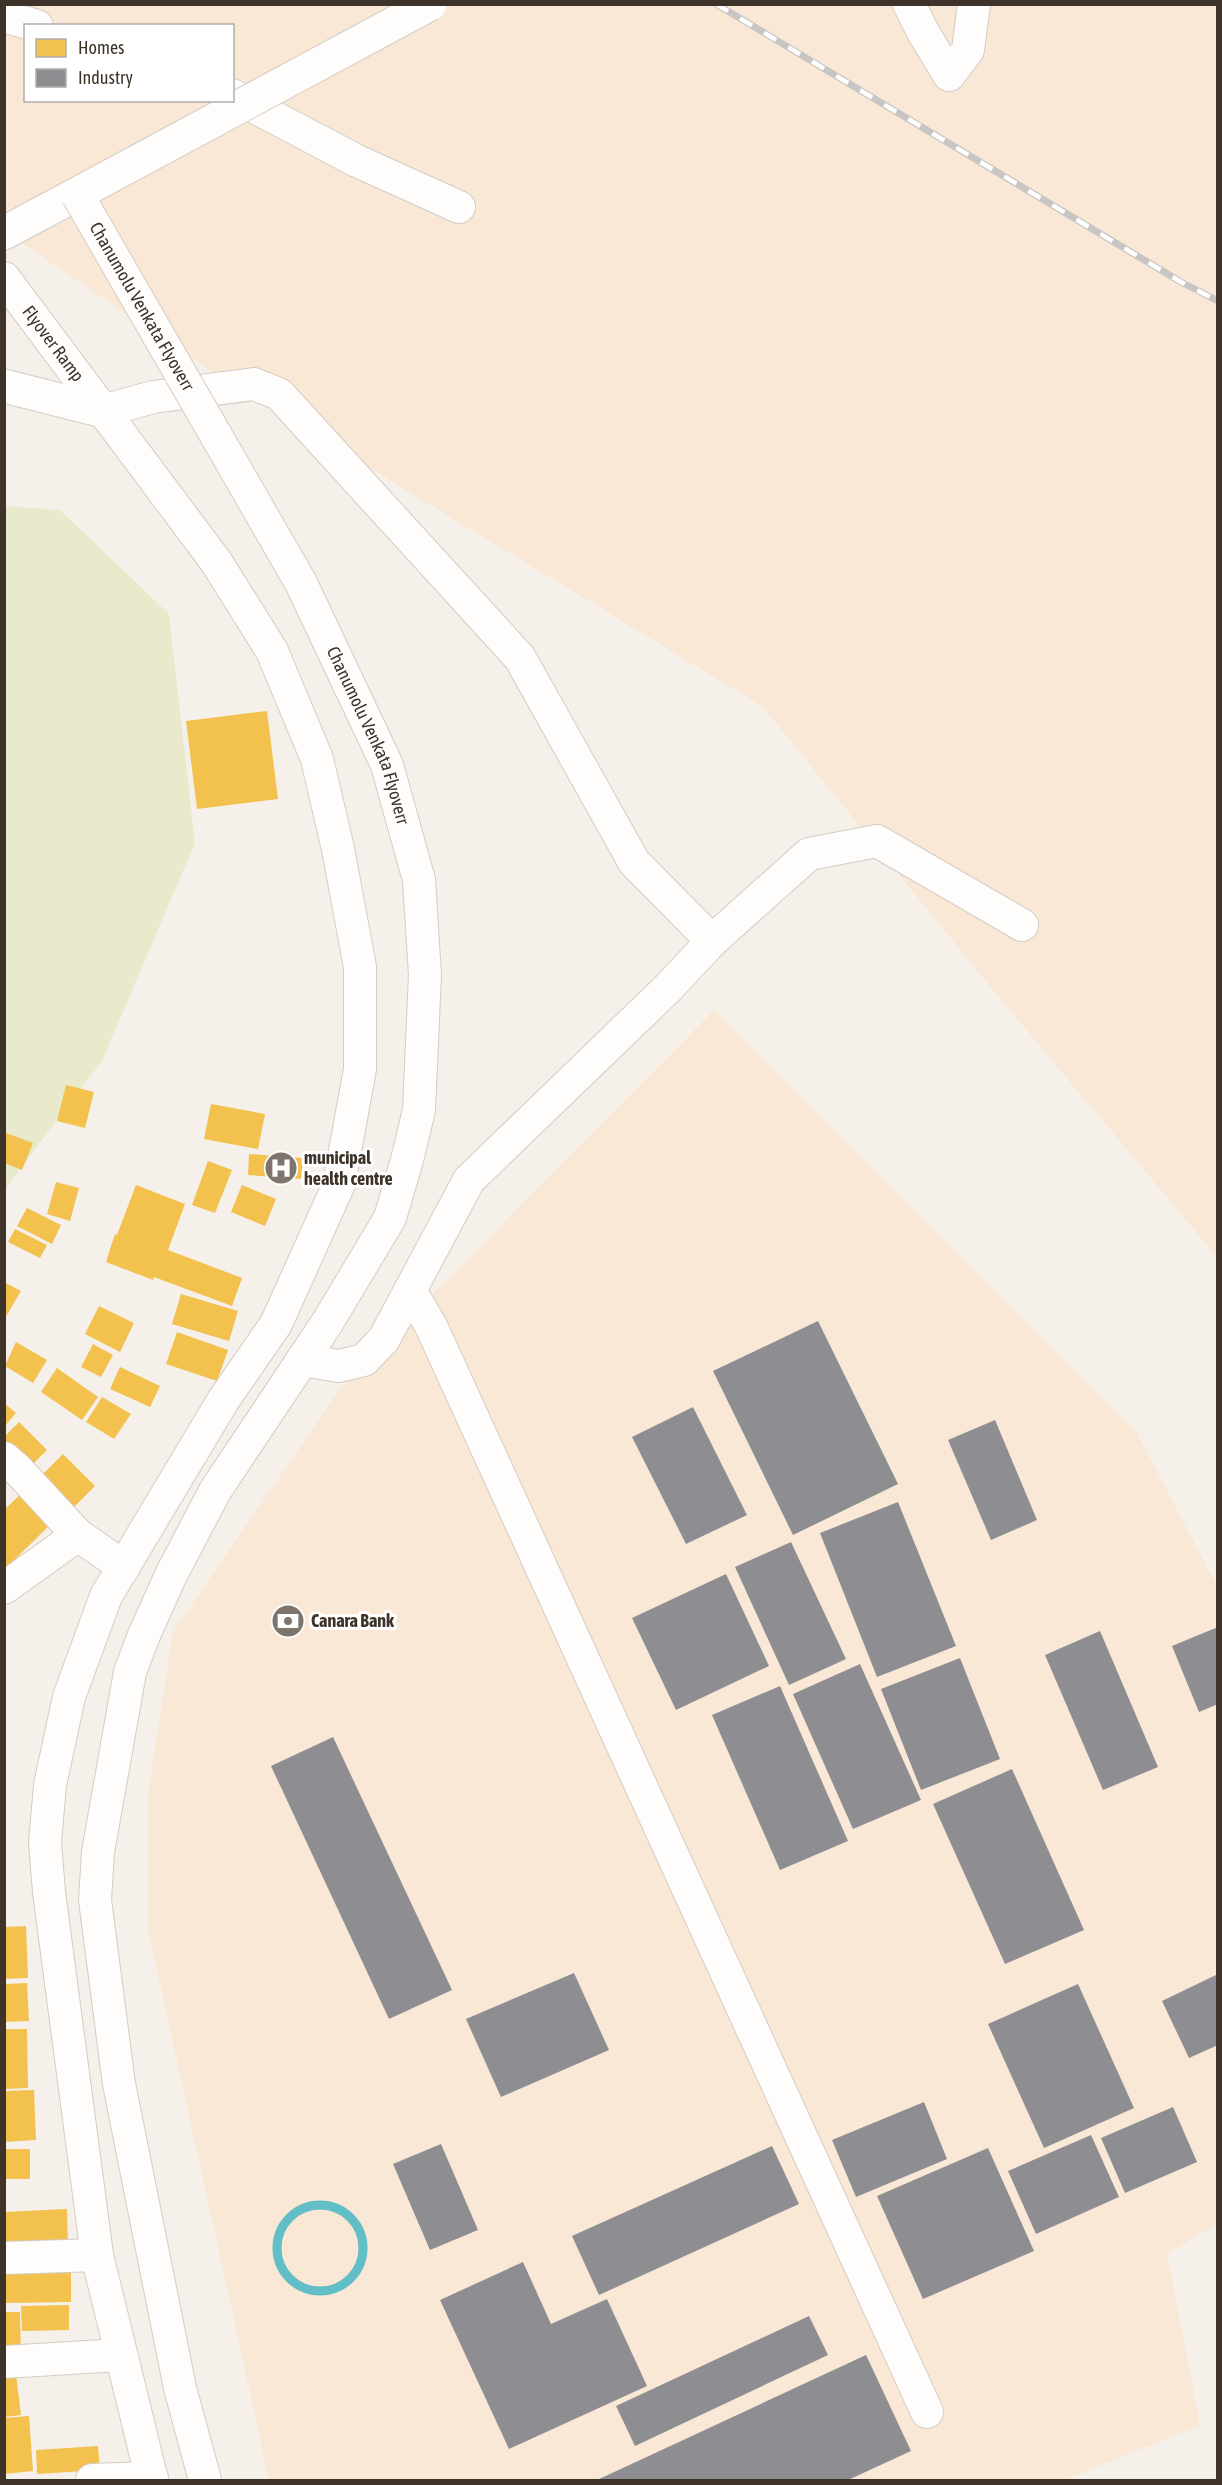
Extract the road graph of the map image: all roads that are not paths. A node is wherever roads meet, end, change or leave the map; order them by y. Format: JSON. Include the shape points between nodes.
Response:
{"nodes":[{"id":1,"x":430,"y":4,"type":"edge"},
{"id":2,"x":909,"y":4,"type":"edge"},
{"id":3,"x":974,"y":4,"type":"edge"},
{"id":4,"x":5,"y":12,"type":"edge"},
{"id":5,"x":32,"y":24,"type":"edge"},
{"id":6,"x":234,"y":96,"type":"edge"},
{"id":7,"x":69,"y":197,"type":"junction"},
{"id":8,"x":459,"y":207,"type":"dead end"},
{"id":9,"x":4,"y":226,"type":"edge"},
{"id":10,"x":4,"y":233,"type":"edge"},
{"id":11,"x":4,"y":278,"type":"edge"},
{"id":12,"x":4,"y":386,"type":"edge"},
{"id":13,"x":103,"y":411,"type":"junction"},
{"id":14,"x":1022,"y":925,"type":"dead end"},
{"id":15,"x":712,"y":941,"type":"junction"},
{"id":16,"x":410,"y":1290,"type":"junction"},
{"id":17,"x":302,"y":1360,"type":"junction"},
{"id":18,"x":4,"y":1458,"type":"edge"},
{"id":19,"x":78,"y":1535,"type":"junction"},
{"id":20,"x":124,"y":1567,"type":"junction"},
{"id":21,"x":4,"y":1587,"type":"edge"},
{"id":22,"x":97,"y":2255,"type":"junction"},
{"id":23,"x":4,"y":2258,"type":"edge"},
{"id":24,"x":120,"y":2355,"type":"junction"},
{"id":25,"x":4,"y":2362,"type":"edge"},
{"id":26,"x":927,"y":2412,"type":"dead end"},
{"id":27,"x":152,"y":2479,"type":"edge"},
{"id":28,"x":92,"y":2481,"type":"edge"},
{"id":29,"x":205,"y":2481,"type":"edge"}],
"edges":[{"from":1,"to":7,"type":"main road","bridge":true},
{"from":2,"to":3,"type":"street","via":[[949,75],[968,50]]},
{"from":4,"to":5,"type":"street"},
{"from":6,"to":8,"type":"street","via":[[357,161]]},
{"from":7,"to":9,"type":"street"},
{"from":7,"to":10,"type":"main road"},
{"from":7,"to":17,"type":"street","name":"Chanumolu Venkata Flyoverr","bridge":true,"via":[[301,583],[387,765],[419,880],[425,975],[419,1110],[407,1160],[390,1218]]},
{"from":11,"to":13,"type":"street","name":"Flyover Ramp"},
{"from":12,"to":13,"type":"main road"},
{"from":13,"to":15,"type":"street","via":[[153,397],[254,384],[279,394],[520,658],[634,862]]},
{"from":13,"to":20,"type":"street","name":"Flyover Ramp","via":[[217,563],[272,651],[317,759],[360,967],[360,1069],[339,1184],[276,1323],[224,1398]]},
{"from":14,"to":15,"type":"street","via":[[877,841],[809,854]]},
{"from":15,"to":16,"type":"street","via":[[469,1180]]},
{"from":16,"to":17,"type":"street","via":[[384,1339],[364,1360],[339,1366]]},
{"from":16,"to":26,"type":"street","via":[[431,1326]]},
{"from":17,"to":29,"type":"street","name":"Chanumolu Venkata Flyoverr","via":[[215,1491],[144,1635],[130,1672],[98,1852],[95,1900],[119,2084],[180,2388]]},
{"from":18,"to":19,"type":"street"},
{"from":19,"to":20,"type":"street"},
{"from":19,"to":21,"type":"street"},
{"from":20,"to":22,"type":"street","name":"Flyover Ramp","via":[[106,1596],[69,1697],[50,1785],[45,1843]]},
{"from":22,"to":23,"type":"street"},
{"from":22,"to":24,"type":"street","name":"Flyover Ramp"},
{"from":24,"to":25,"type":"street"},
{"from":24,"to":27,"type":"street","name":"Flyover Ramp"},
{"from":27,"to":28,"type":"street"}]}
